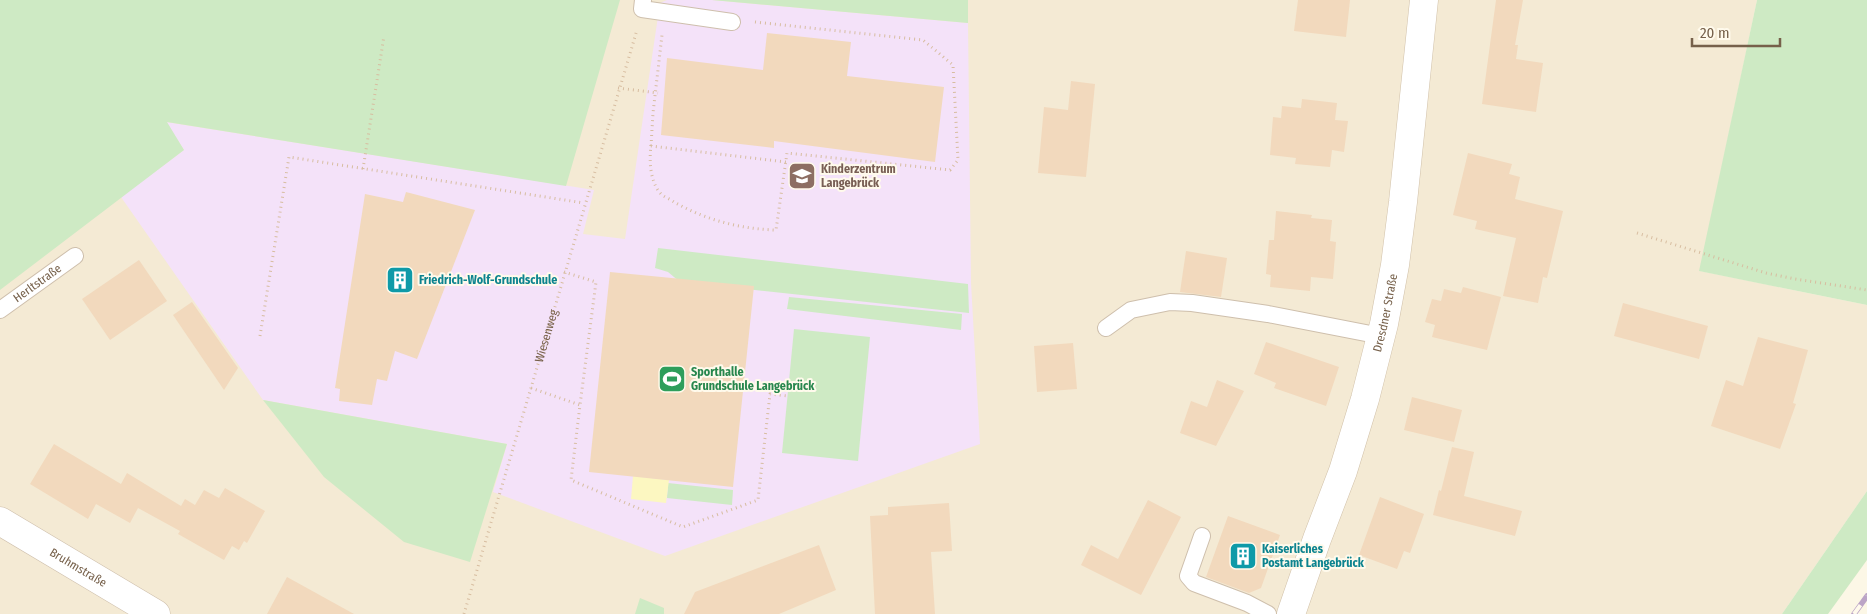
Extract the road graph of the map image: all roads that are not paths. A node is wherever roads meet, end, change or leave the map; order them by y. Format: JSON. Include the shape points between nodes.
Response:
{"nodes":[{"id":1,"x":1424,"y":0,"type":"edge"},
{"id":2,"x":642,"y":5,"type":"edge"},
{"id":3,"x":732,"y":22,"type":"road end"},
{"id":4,"x":74,"y":256,"type":"dead end"},
{"id":5,"x":0,"y":310,"type":"edge"},
{"id":6,"x":1106,"y":328,"type":"dead end"},
{"id":7,"x":1381,"y":336,"type":"junction"},
{"id":8,"x":0,"y":521,"type":"edge"},
{"id":9,"x":1202,"y":536,"type":"dead end"},
{"id":10,"x":156,"y":614,"type":"edge"},
{"id":11,"x":1268,"y":614,"type":"edge"},
{"id":12,"x":1291,"y":614,"type":"edge"}],
"edges":[{"from":1,"to":7,"type":"main road","name":"Dresdner Straße","via":[[1401,220]]},
{"from":2,"to":3,"type":"lane","via":[[665,13]]},
{"from":4,"to":5,"type":"lane","name":"Herltstraße"},
{"from":6,"to":7,"type":"lane","via":[[1132,310],[1177,302],[1268,314]]},
{"from":7,"to":12,"type":"main road","name":"Dresdner Straße","via":[[1343,471]]},
{"from":8,"to":10,"type":"main road","name":"Bruhmstraße"},
{"from":9,"to":11,"type":"lane","via":[[1188,576],[1194,583]]}]}
